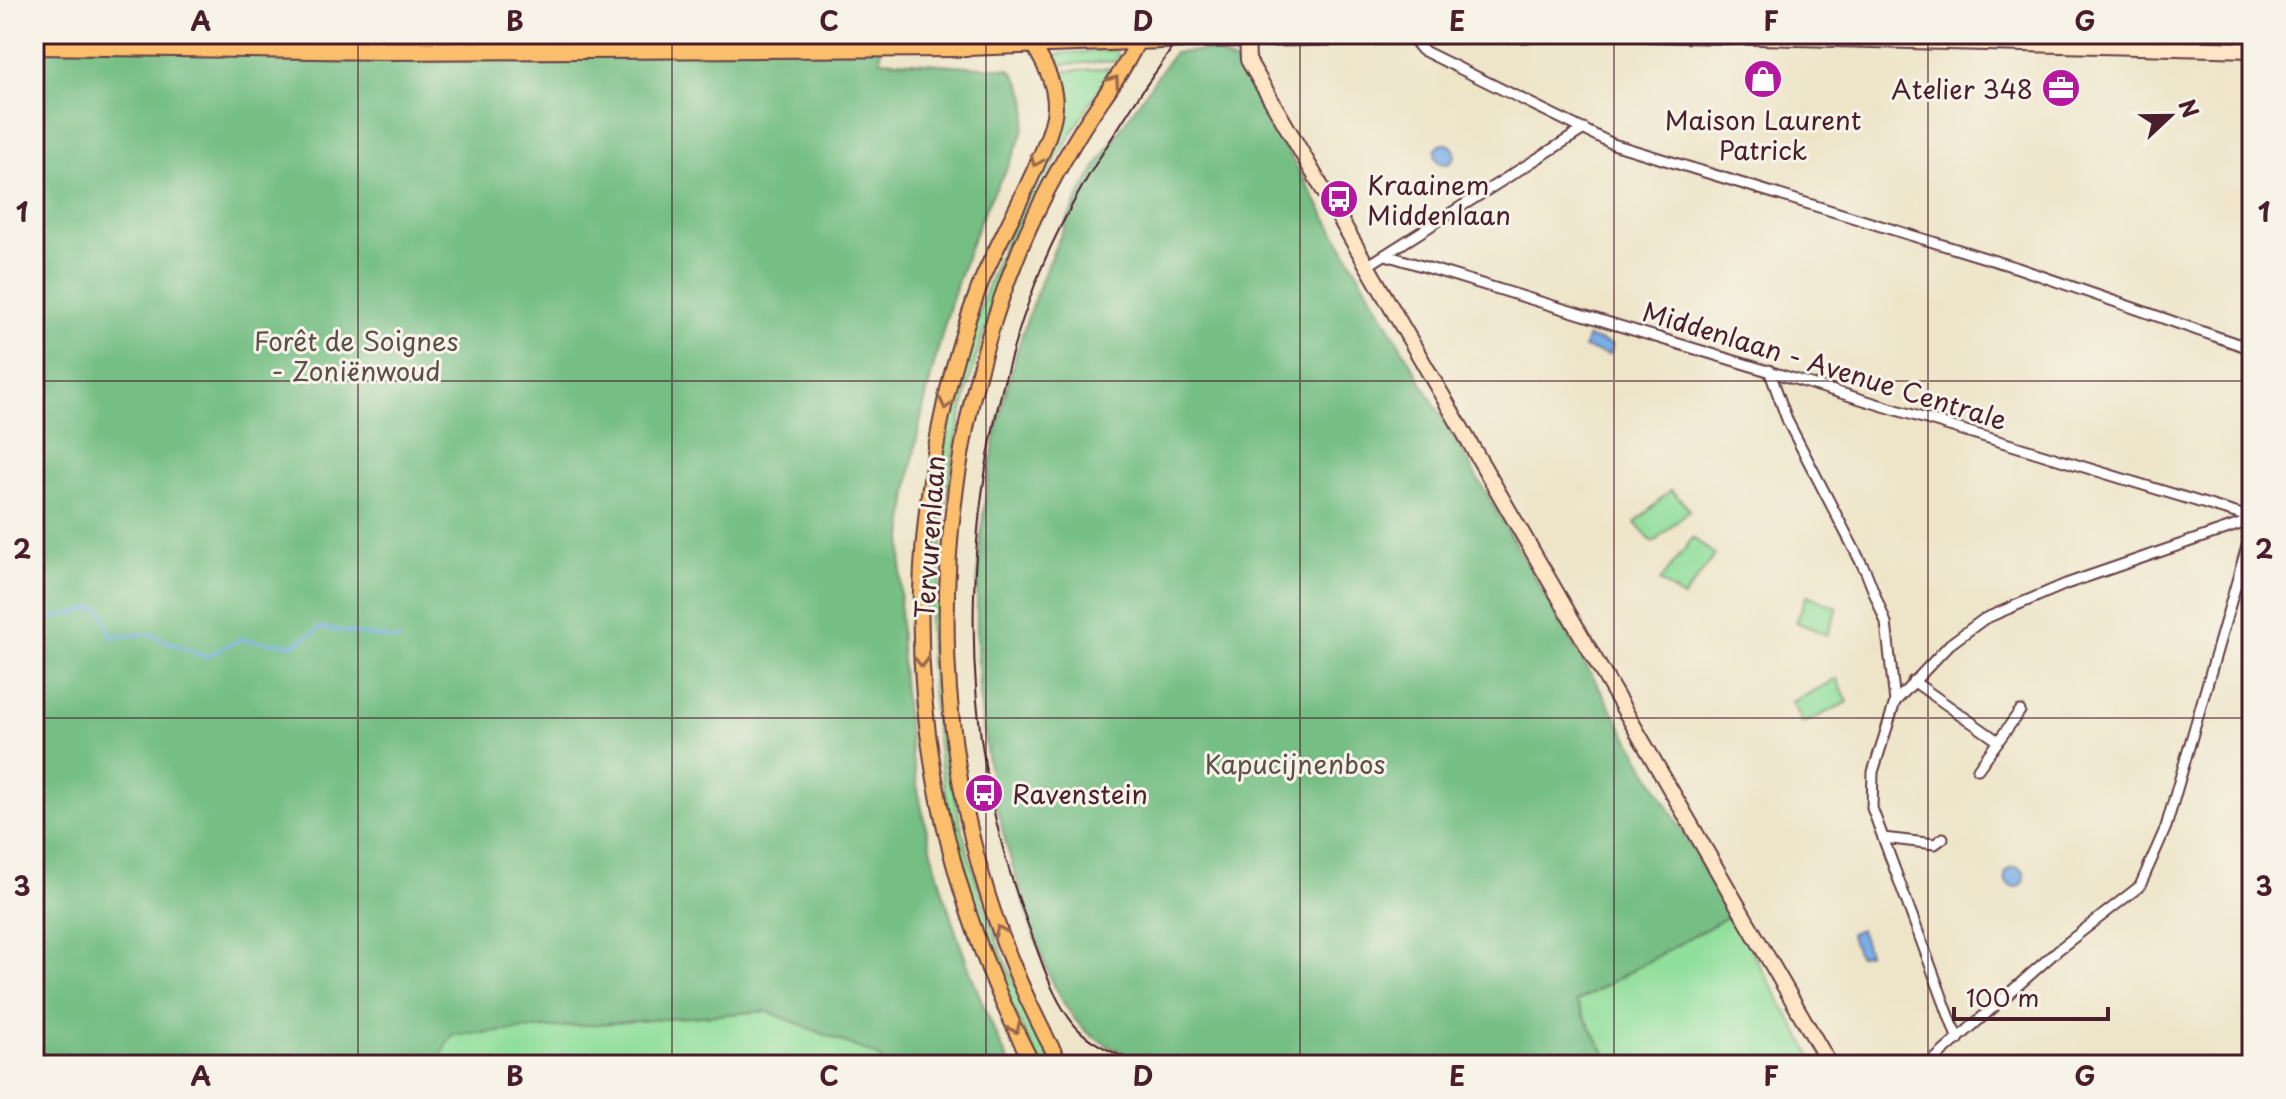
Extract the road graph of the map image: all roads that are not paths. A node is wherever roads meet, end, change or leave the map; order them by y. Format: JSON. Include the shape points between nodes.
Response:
{"nodes":[{"id":1,"x":993,"y":34,"type":"edge"},
{"id":2,"x":1410,"y":34,"type":"edge"},
{"id":3,"x":1436,"y":34,"type":"edge"},
{"id":4,"x":1561,"y":34,"type":"edge"},
{"id":5,"x":1648,"y":34,"type":"edge"},
{"id":6,"x":1880,"y":34,"type":"edge"},
{"id":7,"x":34,"y":35,"type":"edge"},
{"id":8,"x":1247,"y":36,"type":"edge"},
{"id":9,"x":1140,"y":38,"type":"edge"},
{"id":10,"x":1036,"y":39,"type":"edge"},
{"id":11,"x":1901,"y":40,"type":"junction"},
{"id":12,"x":966,"y":41,"type":"edge"},
{"id":13,"x":34,"y":46,"type":"edge"},
{"id":14,"x":2252,"y":50,"type":"edge"},
{"id":15,"x":1584,"y":129,"type":"junction"},
{"id":16,"x":1386,"y":255,"type":"junction"},
{"id":17,"x":1367,"y":266,"type":"junction"},
{"id":18,"x":2252,"y":349,"type":"edge"},
{"id":19,"x":1769,"y":370,"type":"junction"},
{"id":20,"x":2252,"y":519,"type":"edge"},
{"id":21,"x":2252,"y":529,"type":"edge"},
{"id":22,"x":1913,"y":681,"type":"junction"},
{"id":23,"x":1895,"y":702,"type":"junction"},
{"id":24,"x":2020,"y":711,"type":"dead end"},
{"id":25,"x":1998,"y":741,"type":"junction"},
{"id":26,"x":1978,"y":769,"type":"dead end"},
{"id":27,"x":1883,"y":838,"type":"junction"},
{"id":28,"x":1943,"y":838,"type":"dead end"},
{"id":29,"x":1958,"y":1040,"type":"junction"},
{"id":30,"x":1033,"y":1065,"type":"edge"},
{"id":31,"x":1061,"y":1065,"type":"edge"},
{"id":32,"x":1830,"y":1065,"type":"edge"},
{"id":33,"x":1928,"y":1065,"type":"edge"}],
"edges":[{"from":1,"to":12,"type":"main road","via":[[985,43]]},
{"from":2,"to":3,"type":"main road"},
{"from":2,"to":8,"type":"main road"},
{"from":2,"to":15,"type":"street","via":[[1422,50]]},
{"from":3,"to":4,"type":"main road"},
{"from":5,"to":11,"type":"street"},
{"from":6,"to":11,"type":"street"},
{"from":7,"to":12,"type":"highway"},
{"from":8,"to":9,"type":"main road"},
{"from":8,"to":17,"type":"street","via":[[1248,60]]},
{"from":9,"to":10,"type":"main road"},
{"from":31,"to":9,"type":"main road","name":"Tervurenlaan","one_way":true,"via":[[997,925],[966,815],[951,726],[947,564],[961,443],[1001,298],[1054,180]]},
{"from":10,"to":12,"type":"main road"},
{"from":10,"to":30,"type":"main road","name":"Tervurenlaan","one_way":true,"via":[[1055,105],[1052,125],[980,286],[956,361],[926,520],[921,617],[928,731],[954,864],[976,933]]},
{"from":11,"to":14,"type":"street"},
{"from":12,"to":13,"type":"highway","via":[[367,51]]},
{"from":15,"to":16,"type":"street"},
{"from":15,"to":18,"type":"street","via":[[1613,144],[2018,268]]},
{"from":16,"to":17,"type":"street"},
{"from":16,"to":19,"type":"street","name":"Middenlaan - Avenue Centrale"},
{"from":17,"to":32,"type":"street"},
{"from":19,"to":20,"type":"street","name":"Middenlaan - Avenue Centrale"},
{"from":19,"to":23,"type":"street","via":[[1788,422],[1866,572],[1886,623]]},
{"from":20,"to":22,"type":"street","via":[[2066,584],[1984,619]]},
{"from":21,"to":29,"type":"street","via":[[2152,864],[2140,886],[2058,950]]},
{"from":22,"to":23,"type":"street"},
{"from":22,"to":25,"type":"street"},
{"from":23,"to":27,"type":"street","via":[[1870,789]]},
{"from":24,"to":25,"type":"street"},
{"from":25,"to":26,"type":"street"},
{"from":27,"to":28,"type":"street","via":[[1935,844]]},
{"from":27,"to":29,"type":"street"},
{"from":29,"to":33,"type":"street"}]}
